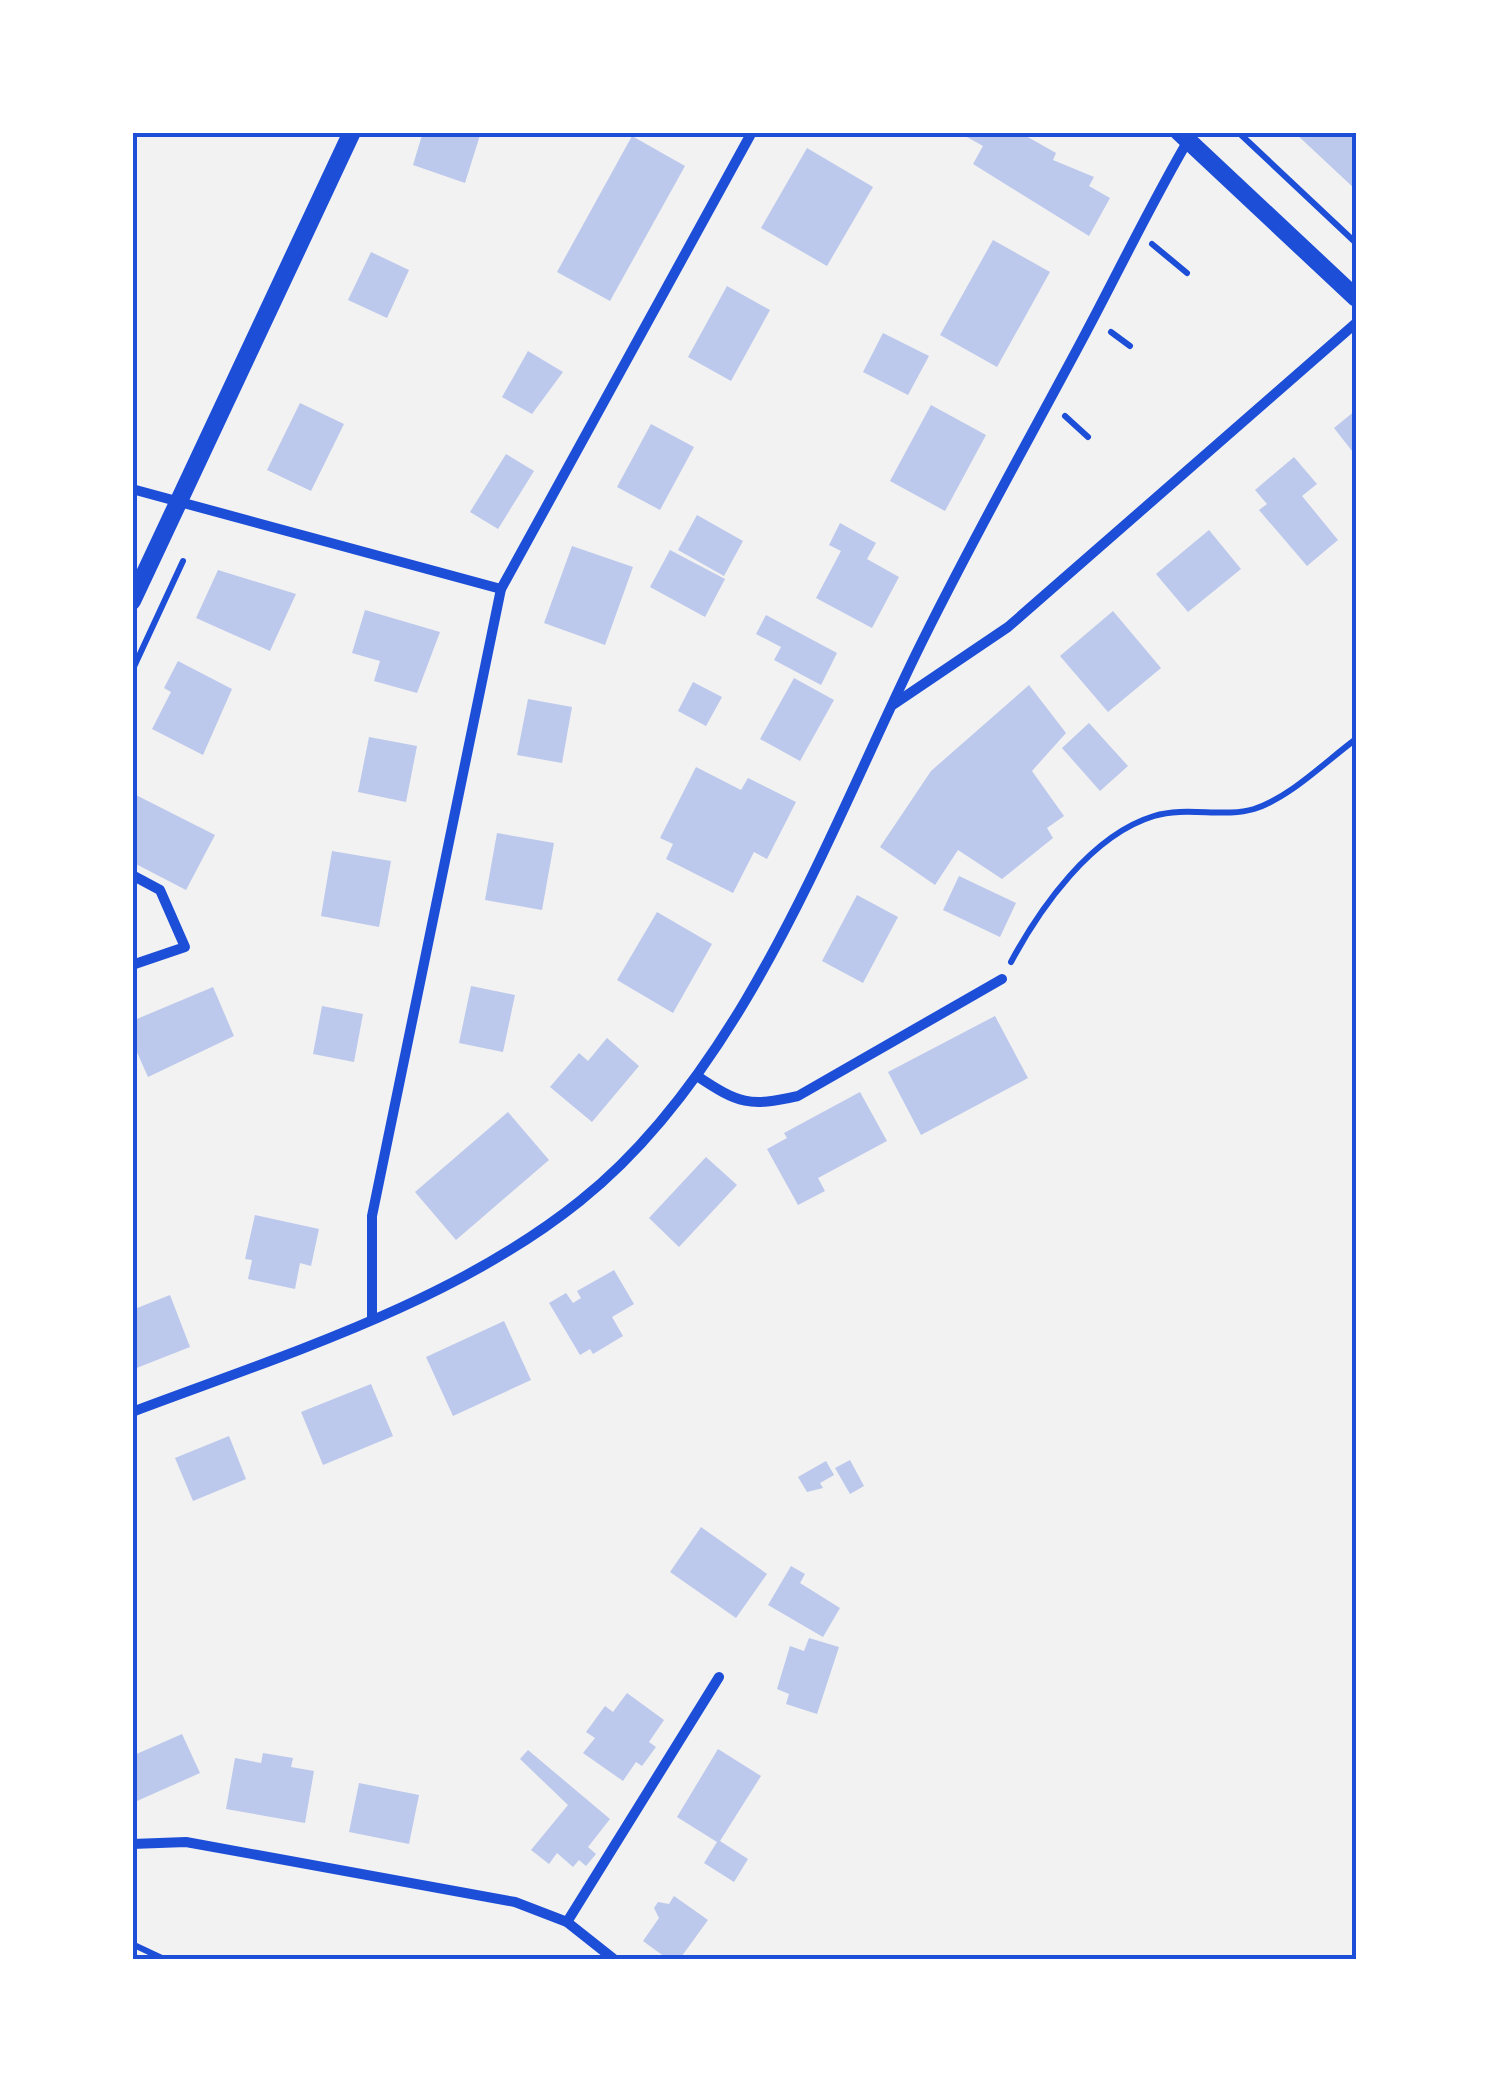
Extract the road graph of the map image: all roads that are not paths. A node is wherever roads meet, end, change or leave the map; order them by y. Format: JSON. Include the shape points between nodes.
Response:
{"nodes":[{"id":1,"x":352,"y":132,"type":"edge"},
{"id":2,"x":752,"y":132,"type":"edge"},
{"id":3,"x":1187,"y":135,"type":"edge"},
{"id":4,"x":1356,"y":298,"type":"edge"},
{"id":5,"x":1356,"y":322,"type":"edge"},
{"id":6,"x":132,"y":489,"type":"edge"},
{"id":7,"x":182,"y":501,"type":"junction"},
{"id":8,"x":500,"y":589,"type":"junction"},
{"id":9,"x":132,"y":601,"type":"edge"},
{"id":10,"x":893,"y":704,"type":"junction"},
{"id":11,"x":132,"y":874,"type":"edge"},
{"id":12,"x":132,"y":965,"type":"edge"},
{"id":13,"x":1002,"y":979,"type":"road end"},
{"id":14,"x":697,"y":1076,"type":"junction"},
{"id":15,"x":372,"y":1318,"type":"junction"},
{"id":16,"x":132,"y":1412,"type":"edge"},
{"id":17,"x":719,"y":1678,"type":"dead end"},
{"id":18,"x":132,"y":1844,"type":"edge"},
{"id":19,"x":567,"y":1922,"type":"junction"},
{"id":20,"x":615,"y":1960,"type":"edge"}],
"edges":[{"from":1,"to":7,"type":"street"},
{"from":2,"to":8,"type":"street"},
{"from":3,"to":4,"type":"street"},
{"from":3,"to":10,"type":"street"},
{"from":5,"to":10,"type":"street","via":[[1008,627]]},
{"from":6,"to":7,"type":"street"},
{"from":7,"to":8,"type":"street"},
{"from":7,"to":9,"type":"street"},
{"from":8,"to":15,"type":"street","via":[[372,1216]]},
{"from":10,"to":14,"type":"street","via":[[754,981]]},
{"from":11,"to":12,"type":"street","via":[[160,890],[185,947]]},
{"from":13,"to":14,"type":"street","via":[[798,1096],[736,1102]]},
{"from":14,"to":15,"type":"street","via":[[623,1164],[549,1225]]},
{"from":15,"to":16,"type":"street"},
{"from":17,"to":19,"type":"street"},
{"from":18,"to":19,"type":"street","via":[[186,1842],[331,1867],[515,1902]]},
{"from":19,"to":20,"type":"street"}]}
